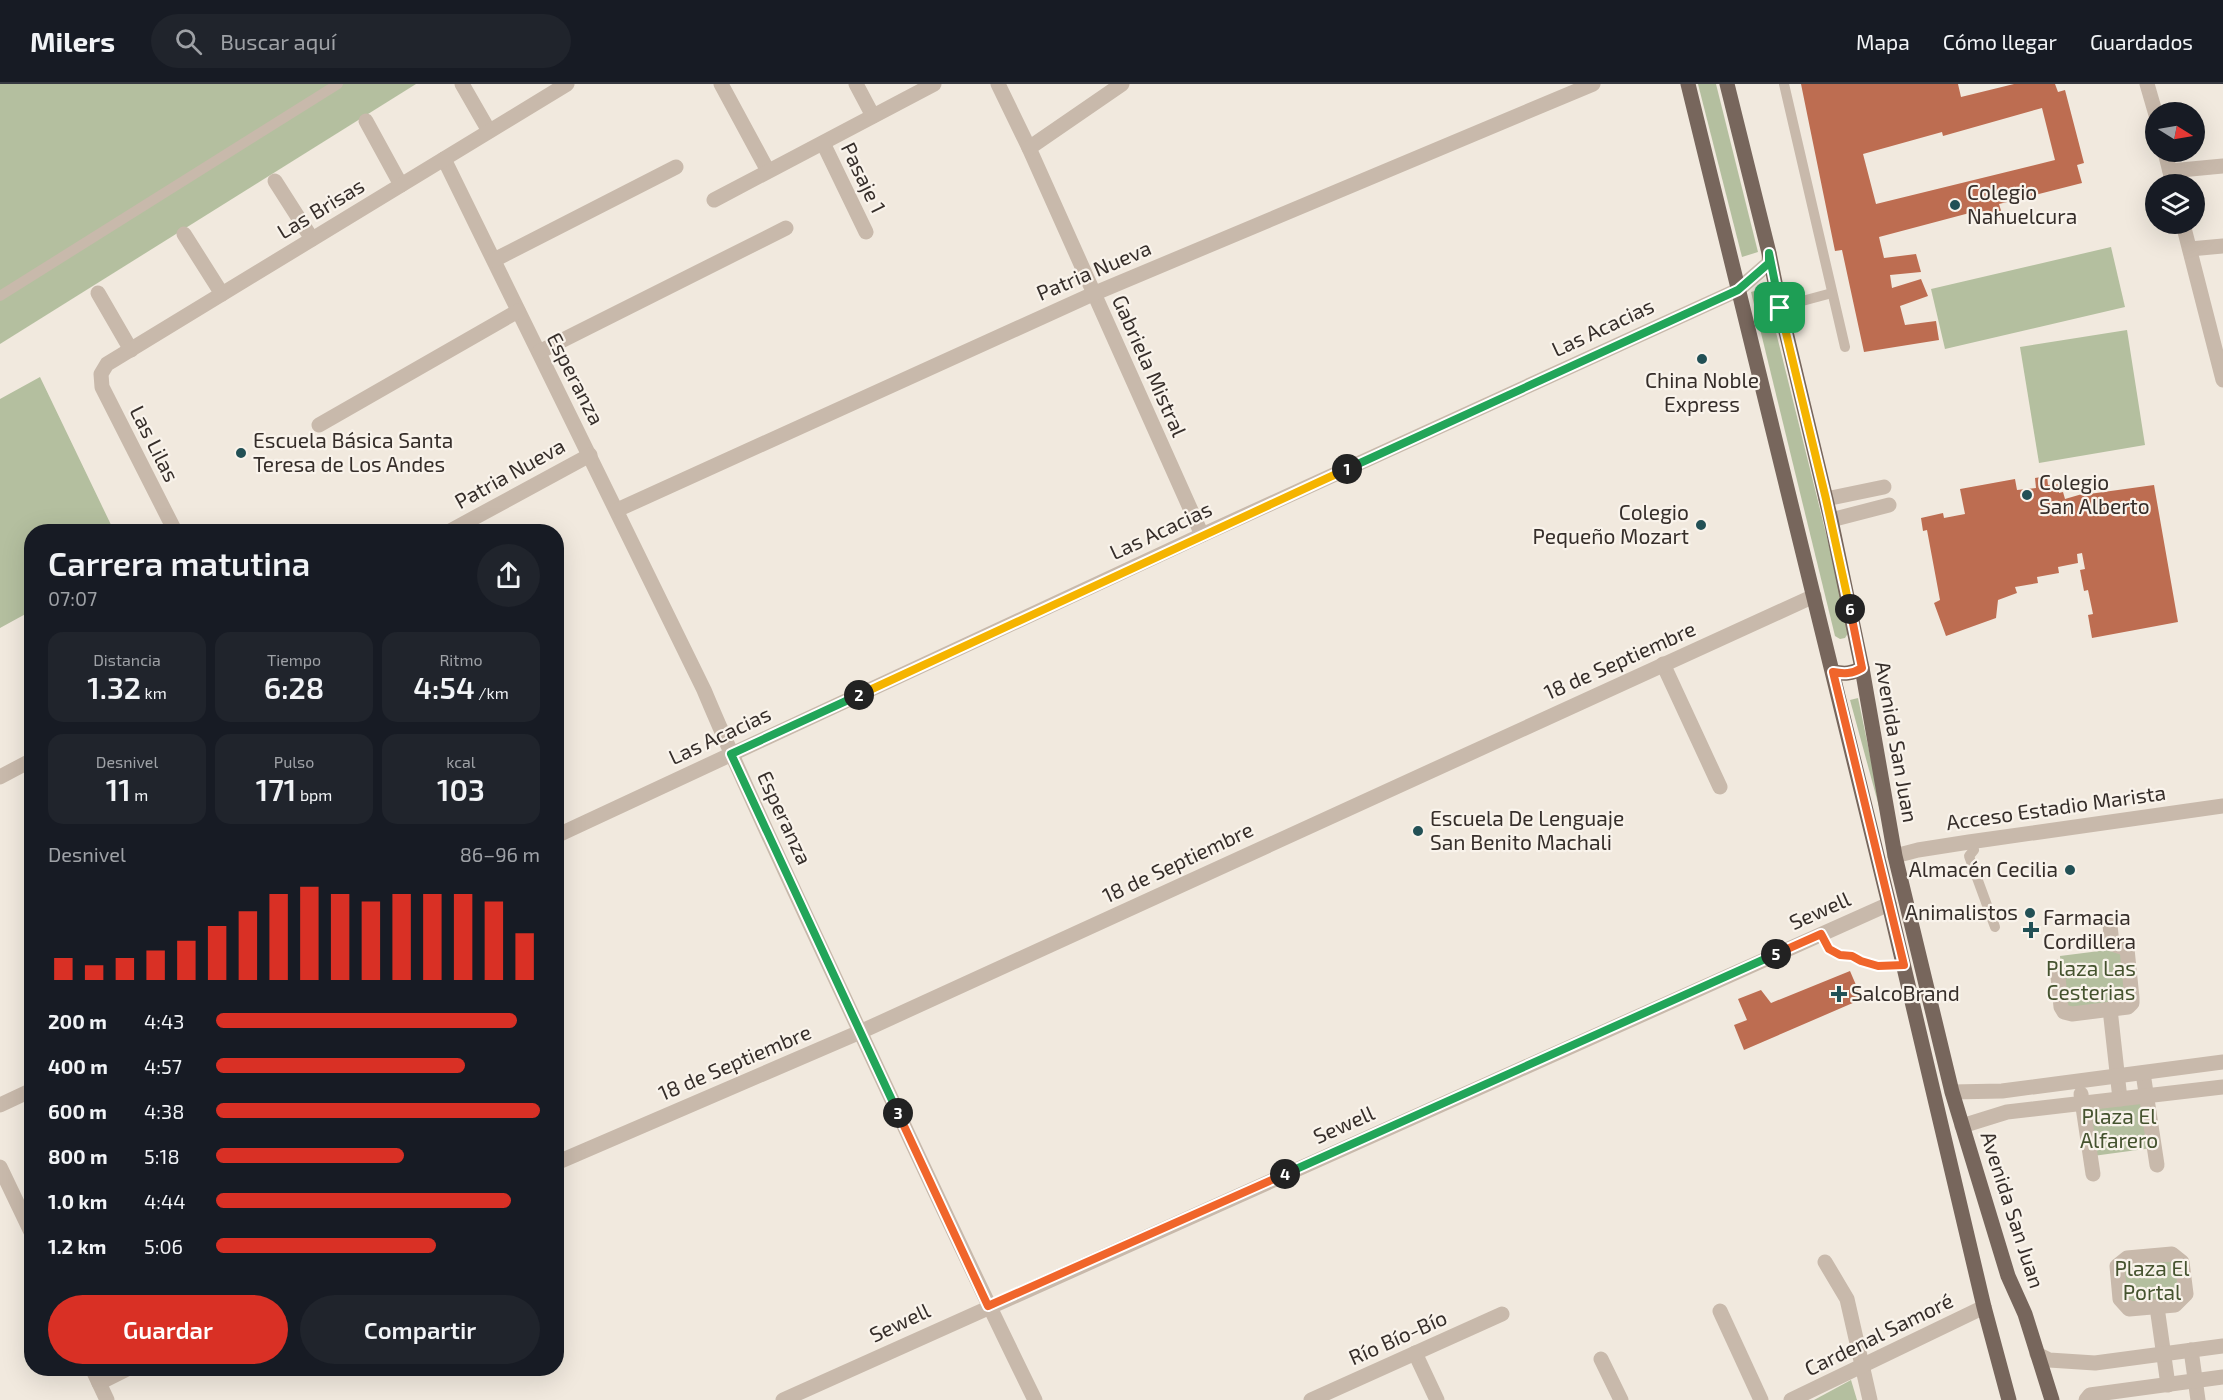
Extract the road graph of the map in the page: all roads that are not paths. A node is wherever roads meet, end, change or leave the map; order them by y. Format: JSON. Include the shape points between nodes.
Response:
{"nodes":[{"id":1,"x":338,"y":84,"type":"edge"},
{"id":2,"x":462,"y":84,"type":"edge"},
{"id":3,"x":567,"y":84,"type":"edge"},
{"id":4,"x":721,"y":84,"type":"edge"},
{"id":5,"x":856,"y":84,"type":"edge"},
{"id":6,"x":934,"y":84,"type":"edge"},
{"id":7,"x":998,"y":84,"type":"edge"},
{"id":8,"x":1122,"y":84,"type":"edge"},
{"id":9,"x":1593,"y":84,"type":"edge"},
{"id":10,"x":1688,"y":84,"type":"edge"},
{"id":11,"x":1727,"y":84,"type":"edge"},
{"id":12,"x":1784,"y":84,"type":"edge"},
{"id":13,"x":2147,"y":84,"type":"edge"},
{"id":14,"x":2152,"y":102,"type":"edge"},
{"id":15,"x":873,"y":116,"type":"junction"},
{"id":16,"x":366,"y":121,"type":"dead end"},
{"id":17,"x":489,"y":131,"type":"junction"},
{"id":18,"x":823,"y":142,"type":"junction"},
{"id":19,"x":1029,"y":148,"type":"junction"},
{"id":20,"x":444,"y":159,"type":"junction"},
{"id":21,"x":2223,"y":166,"type":"edge"},
{"id":22,"x":676,"y":167,"type":"dead end"},
{"id":23,"x":768,"y":171,"type":"junction"},
{"id":24,"x":2189,"y":174,"type":"edge"},
{"id":25,"x":275,"y":181,"type":"dead end"},
{"id":26,"x":401,"y":185,"type":"junction"},
{"id":27,"x":714,"y":200,"type":"dead end"},
{"id":28,"x":786,"y":228,"type":"dead end"},
{"id":29,"x":866,"y":232,"type":"dead end"},
{"id":30,"x":184,"y":234,"type":"dead end"},
{"id":31,"x":2186,"y":234,"type":"edge"},
{"id":32,"x":312,"y":239,"type":"junction"},
{"id":33,"x":2223,"y":246,"type":"edge"},
{"id":34,"x":2190,"y":249,"type":"junction"},
{"id":35,"x":1769,"y":253,"type":"junction"},
{"id":36,"x":494,"y":260,"type":"junction"},
{"id":37,"x":1738,"y":290,"type":"junction"},
{"id":38,"x":98,"y":292,"type":"dead end"},
{"id":39,"x":1832,"y":293,"type":"junction"},
{"id":40,"x":222,"y":294,"type":"junction"},
{"id":41,"x":1093,"y":294,"type":"junction"},
{"id":42,"x":0,"y":296,"type":"edge"},
{"id":43,"x":1780,"y":308,"type":"junction"},
{"id":44,"x":518,"y":311,"type":"junction"},
{"id":45,"x":1845,"y":347,"type":"dead end"},
{"id":46,"x":131,"y":350,"type":"junction"},
{"id":47,"x":539,"y":352,"type":"junction"},
{"id":48,"x":101,"y":374,"type":"joint"},
{"id":49,"x":2222,"y":374,"type":"edge"},
{"id":50,"x":319,"y":425,"type":"dead end"},
{"id":51,"x":590,"y":455,"type":"junction"},
{"id":52,"x":1884,"y":486,"type":"dead end"},
{"id":53,"x":1826,"y":499,"type":"junction"},
{"id":54,"x":1889,"y":505,"type":"dead end"},
{"id":55,"x":617,"y":510,"type":"junction"},
{"id":56,"x":1831,"y":520,"type":"junction"},
{"id":57,"x":171,"y":524,"type":"edge"},
{"id":58,"x":463,"y":524,"type":"edge"},
{"id":59,"x":1202,"y":535,"type":"junction"},
{"id":60,"x":1814,"y":596,"type":"junction"},
{"id":61,"x":1663,"y":664,"type":"junction"},
{"id":62,"x":1862,"y":668,"type":"junction"},
{"id":63,"x":1833,"y":672,"type":"junction"},
{"id":64,"x":731,"y":754,"type":"junction"},
{"id":65,"x":24,"y":764,"type":"edge"},
{"id":66,"x":0,"y":777,"type":"edge"},
{"id":67,"x":1720,"y":787,"type":"dead end"},
{"id":68,"x":2223,"y":806,"type":"edge"},
{"id":69,"x":564,"y":832,"type":"edge"},
{"id":70,"x":1969,"y":842,"type":"junction"},
{"id":71,"x":1895,"y":856,"type":"junction"},
{"id":72,"x":1889,"y":904,"type":"junction"},
{"id":73,"x":2110,"y":925,"type":"dead end"},
{"id":74,"x":1995,"y":927,"type":"dead end"},
{"id":75,"x":1821,"y":934,"type":"junction"},
{"id":76,"x":1904,"y":965,"type":"junction"},
{"id":77,"x":2056,"y":967,"type":"dead end"},
{"id":78,"x":2110,"y":1009,"type":"junction"},
{"id":79,"x":860,"y":1032,"type":"junction"},
{"id":80,"x":2223,"y":1062,"type":"edge"},
{"id":81,"x":2143,"y":1073,"type":"junction"},
{"id":82,"x":2116,"y":1076,"type":"junction"},
{"id":83,"x":2078,"y":1081,"type":"junction"},
{"id":84,"x":2223,"y":1087,"type":"edge"},
{"id":85,"x":1952,"y":1092,"type":"junction"},
{"id":86,"x":24,"y":1094,"type":"edge"},
{"id":87,"x":2146,"y":1096,"type":"junction"},
{"id":88,"x":2120,"y":1099,"type":"junction"},
{"id":89,"x":2082,"y":1103,"type":"junction"},
{"id":90,"x":0,"y":1105,"type":"edge"},
{"id":91,"x":1962,"y":1126,"type":"junction"},
{"id":92,"x":564,"y":1160,"type":"edge"},
{"id":93,"x":2157,"y":1165,"type":"dead end"},
{"id":94,"x":0,"y":1167,"type":"edge"},
{"id":95,"x":2093,"y":1174,"type":"dead end"},
{"id":96,"x":24,"y":1217,"type":"edge"},
{"id":97,"x":1825,"y":1262,"type":"dead end"},
{"id":98,"x":988,"y":1306,"type":"junction"},
{"id":99,"x":2157,"y":1306,"type":"junction"},
{"id":100,"x":1984,"y":1307,"type":"junction"},
{"id":101,"x":1720,"y":1311,"type":"dead end"},
{"id":102,"x":1502,"y":1314,"type":"dead end"},
{"id":103,"x":2223,"y":1346,"type":"edge"},
{"id":104,"x":2191,"y":1350,"type":"junction"},
{"id":105,"x":1416,"y":1353,"type":"junction"},
{"id":106,"x":2037,"y":1354,"type":"junction"},
{"id":107,"x":2162,"y":1354,"type":"junction"},
{"id":108,"x":1601,"y":1359,"type":"dead end"},
{"id":109,"x":1861,"y":1367,"type":"junction"},
{"id":110,"x":96,"y":1376,"type":"edge"},
{"id":111,"x":113,"y":1376,"type":"edge"},
{"id":112,"x":2223,"y":1377,"type":"edge"},
{"id":113,"x":2195,"y":1381,"type":"junction"},
{"id":114,"x":99,"y":1383,"type":"junction"},
{"id":115,"x":2168,"y":1385,"type":"junction"},
{"id":116,"x":107,"y":1400,"type":"edge"},
{"id":117,"x":783,"y":1400,"type":"edge"},
{"id":118,"x":1035,"y":1400,"type":"edge"},
{"id":119,"x":1311,"y":1400,"type":"edge"},
{"id":120,"x":1437,"y":1400,"type":"edge"},
{"id":121,"x":1621,"y":1400,"type":"edge"},
{"id":122,"x":1761,"y":1400,"type":"edge"},
{"id":123,"x":1791,"y":1400,"type":"edge"},
{"id":124,"x":1870,"y":1400,"type":"edge"},
{"id":125,"x":2009,"y":1400,"type":"edge"},
{"id":126,"x":2052,"y":1400,"type":"edge"},
{"id":127,"x":2086,"y":1400,"type":"edge"},
{"id":128,"x":2198,"y":1400,"type":"edge"}],
"edges":[{"from":1,"to":42,"type":"lane"},
{"from":2,"to":17,"type":"street"},
{"from":3,"to":17,"type":"street","name":"Las Brisas"},
{"from":4,"to":23,"type":"street"},
{"from":5,"to":15,"type":"street"},
{"from":6,"to":15,"type":"street"},
{"from":7,"to":19,"type":"street","name":"Gabriela Mistral"},
{"from":8,"to":19,"type":"street"},
{"from":9,"to":41,"type":"street","name":"Patria Nueva"},
{"from":10,"to":37,"type":"main road","name":"Avenida San Juan"},
{"from":11,"to":35,"type":"main road","name":"Avenida San Juan"},
{"from":12,"to":39,"type":"lane"},
{"from":13,"to":14,"type":"street"},
{"from":15,"to":18,"type":"street"},
{"from":16,"to":26,"type":"street"},
{"from":17,"to":20,"type":"street","name":"Las Brisas"},
{"from":18,"to":23,"type":"street"},
{"from":18,"to":29,"type":"street","name":"Pasaje 1"},
{"from":19,"to":41,"type":"street","name":"Gabriela Mistral"},
{"from":20,"to":26,"type":"street","name":"Las Brisas"},
{"from":20,"to":36,"type":"street","name":"Esperanza"},
{"from":21,"to":24,"type":"street"},
{"from":22,"to":36,"type":"street"},
{"from":23,"to":27,"type":"street"},
{"from":25,"to":32,"type":"street"},
{"from":26,"to":32,"type":"street","name":"Las Brisas"},
{"from":28,"to":47,"type":"street"},
{"from":30,"to":40,"type":"street"},
{"from":31,"to":34,"type":"street"},
{"from":32,"to":40,"type":"street","name":"Las Brisas"},
{"from":33,"to":34,"type":"street"},
{"from":34,"to":49,"type":"street"},
{"from":35,"to":37,"type":"street","name":"Las Acacias","via":[[1769,263]]},
{"from":35,"to":43,"type":"main road","name":"Avenida San Juan"},
{"from":36,"to":44,"type":"street","name":"Esperanza"},
{"from":37,"to":59,"type":"street","name":"Las Acacias"},
{"from":37,"to":60,"type":"main road","name":"Avenida San Juan"},
{"from":38,"to":46,"type":"street"},
{"from":39,"to":43,"type":"lane"},
{"from":39,"to":45,"type":"lane"},
{"from":40,"to":46,"type":"street","name":"Las Brisas"},
{"from":41,"to":55,"type":"street","name":"Patria Nueva"},
{"from":41,"to":59,"type":"street","name":"Gabriela Mistral"},
{"from":43,"to":53,"type":"main road","name":"Avenida San Juan"},
{"from":44,"to":47,"type":"street","name":"Esperanza"},
{"from":44,"to":50,"type":"street"},
{"from":46,"to":48,"type":"street","name":"Las Brisas","via":[[107,364]]},
{"from":47,"to":51,"type":"street","name":"Esperanza"},
{"from":48,"to":57,"type":"street","name":"Las Lilas","via":[[102,387]]},
{"from":51,"to":55,"type":"street","name":"Esperanza"},
{"from":51,"to":58,"type":"street","name":"Patria Nueva"},
{"from":52,"to":53,"type":"street"},
{"from":53,"to":56,"type":"main road","name":"Avenida San Juan"},
{"from":54,"to":56,"type":"street"},
{"from":55,"to":64,"type":"street","name":"Esperanza"},
{"from":56,"to":62,"type":"main road","name":"Avenida San Juan"},
{"from":59,"to":64,"type":"street","name":"Las Acacias"},
{"from":60,"to":61,"type":"street","name":"18 de Septiembre"},
{"from":60,"to":63,"type":"main road","name":"Avenida San Juan"},
{"from":61,"to":67,"type":"street"},
{"from":61,"to":79,"type":"street","name":"18 de Septiembre"},
{"from":62,"to":63,"type":"main road","via":[[1848,674]]},
{"from":62,"to":71,"type":"main road","name":"Avenida San Juan"},
{"from":63,"to":72,"type":"main road","name":"Avenida San Juan"},
{"from":64,"to":69,"type":"street","name":"Las Acacias"},
{"from":64,"to":79,"type":"street","name":"Esperanza"},
{"from":65,"to":66,"type":"street"},
{"from":68,"to":70,"type":"street","name":"Acceso Estadio Marista"},
{"from":70,"to":71,"type":"street","name":"Acceso Estadio Marista"},
{"from":70,"to":74,"type":"lane","via":[[1974,850],[1969,856]]},
{"from":71,"to":85,"type":"main road","name":"Avenida San Juan"},
{"from":72,"to":75,"type":"street","name":"Sewell"},
{"from":72,"to":76,"type":"main road","name":"Avenida San Juan"},
{"from":73,"to":78,"type":"street","via":[[2112,944],[2127,949],[2132,999],[2128,1007]]},
{"from":75,"to":76,"type":"lane","via":[[1829,949],[1840,955],[1878,966]]},
{"from":75,"to":98,"type":"street","name":"Sewell"},
{"from":76,"to":100,"type":"main road","name":"Avenida San Juan"},
{"from":77,"to":78,"type":"street","via":[[2064,1012]]},
{"from":78,"to":82,"type":"street"},
{"from":79,"to":92,"type":"street","name":"18 de Septiembre"},
{"from":79,"to":98,"type":"street","name":"Esperanza"},
{"from":80,"to":81,"type":"street"},
{"from":81,"to":82,"type":"street"},
{"from":81,"to":87,"type":"street"},
{"from":82,"to":83,"type":"street"},
{"from":82,"to":88,"type":"street"},
{"from":83,"to":85,"type":"street","via":[[2002,1092]]},
{"from":83,"to":89,"type":"street"},
{"from":84,"to":87,"type":"street"},
{"from":85,"to":91,"type":"main road","name":"Avenida San Juan"},
{"from":86,"to":90,"type":"street"},
{"from":87,"to":88,"type":"street"},
{"from":87,"to":93,"type":"street"},
{"from":88,"to":89,"type":"street"},
{"from":89,"to":91,"type":"street","via":[[2007,1112]]},
{"from":89,"to":95,"type":"street"},
{"from":91,"to":106,"type":"main road","name":"Avenida San Juan","via":[[2008,1276]]},
{"from":94,"to":96,"type":"street"},
{"from":97,"to":109,"type":"street","via":[[1847,1299]]},
{"from":98,"to":117,"type":"street","name":"Sewell"},
{"from":98,"to":118,"type":"street","name":"Esperanza"},
{"from":99,"to":99,"type":"street","via":[[2175,1305],[2186,1294],[2182,1262],[2172,1254],[2127,1258],[2117,1266],[2120,1299],[2129,1309]]},
{"from":99,"to":107,"type":"street"},
{"from":100,"to":109,"type":"street","name":"Cardenal Samoré"},
{"from":100,"to":125,"type":"main road","name":"Avenida San Juan"},
{"from":101,"to":122,"type":"street"},
{"from":102,"to":105,"type":"street","name":"Río Bío-Bío"},
{"from":103,"to":104,"type":"street"},
{"from":104,"to":107,"type":"street"},
{"from":104,"to":113,"type":"street"},
{"from":105,"to":119,"type":"street","name":"Río Bío-Bío"},
{"from":105,"to":120,"type":"street"},
{"from":106,"to":107,"type":"street","via":[[2049,1360],[2083,1364]]},
{"from":106,"to":126,"type":"main road","name":"Avenida San Juan"},
{"from":107,"to":115,"type":"street"},
{"from":108,"to":121,"type":"street"},
{"from":109,"to":123,"type":"street","name":"Cardenal Samoré"},
{"from":109,"to":124,"type":"street"},
{"from":110,"to":114,"type":"street"},
{"from":111,"to":114,"type":"street"},
{"from":112,"to":113,"type":"street"},
{"from":113,"to":115,"type":"street"},
{"from":113,"to":128,"type":"street"},
{"from":114,"to":116,"type":"street"},
{"from":115,"to":127,"type":"street","via":[[2090,1395]]}]}
